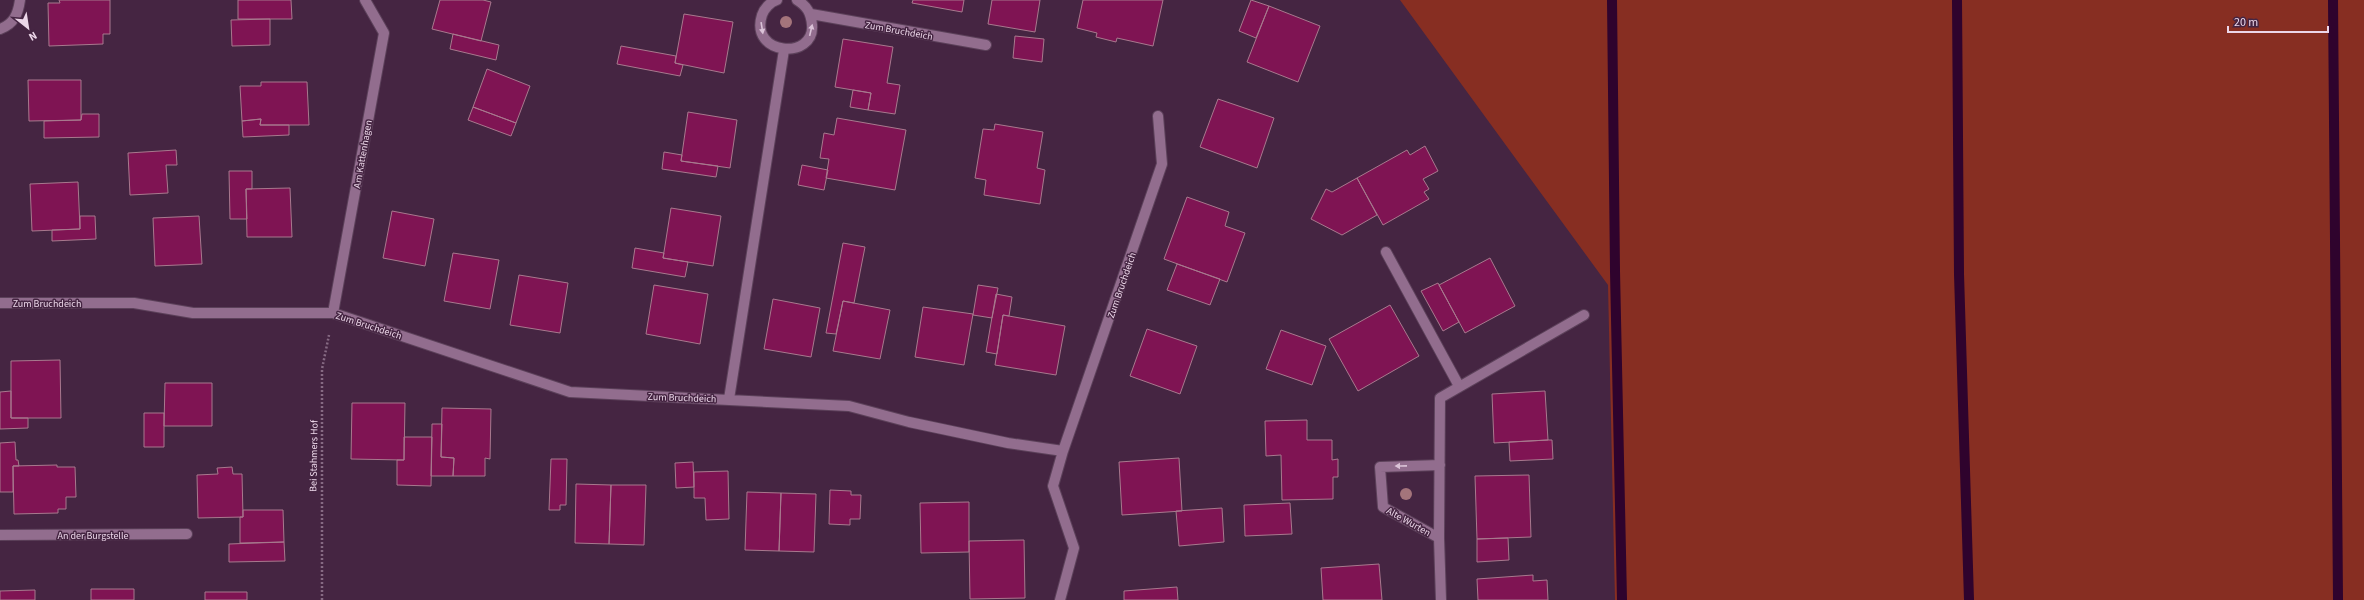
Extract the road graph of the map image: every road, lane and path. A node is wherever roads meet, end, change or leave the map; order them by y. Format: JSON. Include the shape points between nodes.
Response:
{"nodes":[{"id":1,"x":20,"y":0,"type":"edge"},
{"id":2,"x":365,"y":0,"type":"edge"},
{"id":3,"x":774,"y":0,"type":"edge"},
{"id":4,"x":797,"y":0,"type":"edge"},
{"id":5,"x":811,"y":14,"type":"junction"},
{"id":6,"x":0,"y":29,"type":"edge"},
{"id":7,"x":986,"y":45,"type":"dead end"},
{"id":8,"x":784,"y":50,"type":"junction"},
{"id":9,"x":1158,"y":116,"type":"dead end"},
{"id":10,"x":1386,"y":252,"type":"dead end"},
{"id":11,"x":0,"y":303,"type":"edge"},
{"id":12,"x":333,"y":313,"type":"junction"},
{"id":13,"x":1584,"y":315,"type":"dead end"},
{"id":14,"x":1459,"y":386,"type":"junction"},
{"id":15,"x":729,"y":399,"type":"junction"},
{"id":16,"x":1063,"y":451,"type":"junction"},
{"id":17,"x":1440,"y":465,"type":"junction"},
{"id":18,"x":187,"y":534,"type":"dead end"},
{"id":19,"x":0,"y":535,"type":"edge"},
{"id":20,"x":1439,"y":538,"type":"junction"},
{"id":21,"x":322,"y":600,"type":"edge"},
{"id":22,"x":1060,"y":600,"type":"edge"},
{"id":23,"x":1441,"y":600,"type":"edge"}],
"edges":[{"from":1,"to":6,"type":"street","via":[[18,13],[9,26]]},
{"from":2,"to":12,"type":"street","name":"Am Kattenhagen","via":[[384,33]]},
{"from":3,"to":8,"type":"street","one_way":true,"via":[[764,10],[760,23],[763,36],[772,46]]},
{"from":4,"to":5,"type":"street","via":[[805,5]]},
{"from":5,"to":7,"type":"street","name":"Zum Bruchdeich"},
{"from":8,"to":5,"type":"street","one_way":true,"via":[[797,48],[808,40],[813,28]]},
{"from":8,"to":15,"type":"street","name":"Zum Bruchdeich"},
{"from":9,"to":16,"type":"street","name":"Zum Bruchdeich","via":[[1162,164]]},
{"from":10,"to":14,"type":"street"},
{"from":11,"to":12,"type":"street","name":"Zum Bruchdeich","via":[[134,303],[193,313]]},
{"from":12,"to":15,"type":"street","name":"Zum Bruchdeich","via":[[570,392]]},
{"from":12,"to":21,"type":"path","name":"Bei Stahmers Hof","via":[[322,369]]},
{"from":13,"to":14,"type":"street","name":"Alte Wurten"},
{"from":14,"to":17,"type":"street","name":"Alte Wurten","via":[[1440,398]]},
{"from":15,"to":16,"type":"street","name":"Zum Bruchdeich","via":[[849,406],[1008,443]]},
{"from":16,"to":22,"type":"street","name":"Zum Bruchdeich","via":[[1053,486],[1074,548]]},
{"from":17,"to":20,"type":"street","name":"Alte Wurten"},
{"from":17,"to":20,"type":"street","name":"Alte Wurten","one_way":true,"via":[[1380,467],[1383,507]]},
{"from":18,"to":19,"type":"street","name":"An der Burgstelle"},
{"from":20,"to":23,"type":"street","name":"Alte Wurten"}]}
